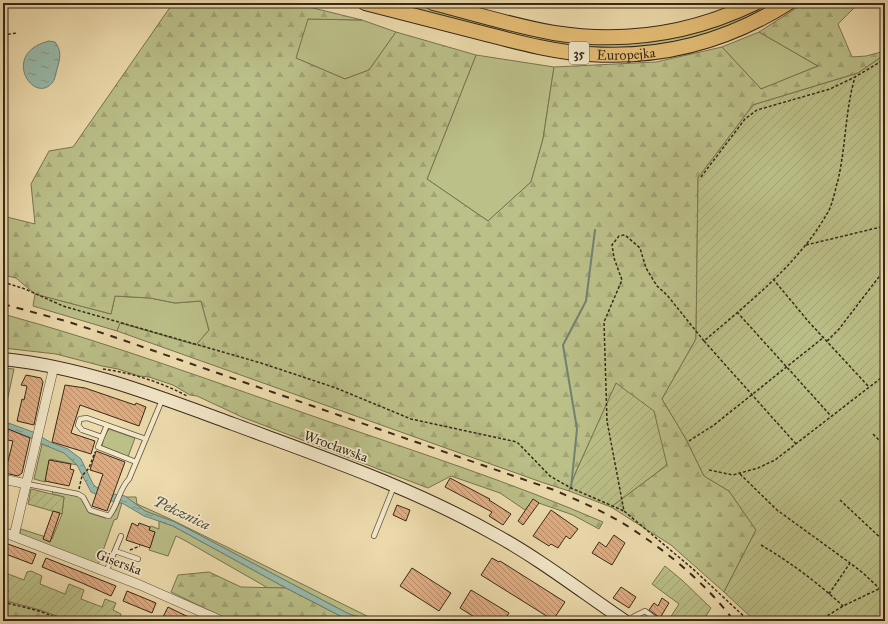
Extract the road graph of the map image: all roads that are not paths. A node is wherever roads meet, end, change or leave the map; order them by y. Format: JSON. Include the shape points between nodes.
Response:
{"nodes":[{"id":1,"x":365,"y":3,"type":"edge"},
{"id":2,"x":433,"y":3,"type":"edge"},
{"id":3,"x":755,"y":3,"type":"edge"},
{"id":4,"x":788,"y":3,"type":"edge"},
{"id":5,"x":7,"y":359,"type":"edge"},
{"id":6,"x":54,"y":366,"type":"junction"},
{"id":7,"x":162,"y":398,"type":"junction"},
{"id":8,"x":107,"y":425,"type":"junction"},
{"id":9,"x":102,"y":437,"type":"junction"},
{"id":10,"x":146,"y":440,"type":"junction"},
{"id":11,"x":136,"y":462,"type":"junction"},
{"id":12,"x":3,"y":479,"type":"edge"},
{"id":13,"x":27,"y":484,"type":"junction"},
{"id":14,"x":395,"y":484,"type":"junction"},
{"id":15,"x":3,"y":532,"type":"edge"},
{"id":16,"x":14,"y":536,"type":"junction"},
{"id":17,"x":121,"y":536,"type":"dead end"},
{"id":18,"x":374,"y":536,"type":"dead end"},
{"id":19,"x":115,"y":551,"type":"junction"},
{"id":20,"x":138,"y":559,"type":"dead end"},
{"id":21,"x":106,"y":572,"type":"junction"},
{"id":22,"x":222,"y":621,"type":"edge"},
{"id":23,"x":625,"y":621,"type":"edge"},
{"id":24,"x":630,"y":621,"type":"edge"},
{"id":25,"x":658,"y":621,"type":"edge"}],
"edges":[{"from":1,"to":4,"type":"main road","name":"Europejka","number":"35","via":[[548,48],[616,55],[656,52],[693,45],[739,29]]},
{"from":2,"to":3,"type":"main road","name":"Europejka","number":"35","via":[[552,33],[621,37],[685,28],[723,17]]},
{"from":5,"to":6,"type":"main road","name":"Wrocławska"},
{"from":6,"to":7,"type":"main road","name":"Wrocławska"},
{"from":6,"to":13,"type":"street"},
{"from":7,"to":10,"type":"lane"},
{"from":7,"to":14,"type":"main road","name":"Wrocławska"},
{"from":8,"to":9,"type":"lane"},
{"from":8,"to":9,"type":"lane","via":[[80,418],[78,425],[82,430]]},
{"from":8,"to":10,"type":"lane"},
{"from":9,"to":11,"type":"lane","via":[[98,447]]},
{"from":10,"to":11,"type":"lane"},
{"from":11,"to":13,"type":"lane","via":[[109,516],[90,510],[83,497],[78,494]]},
{"from":12,"to":13,"type":"street"},
{"from":13,"to":16,"type":"street"},
{"from":14,"to":18,"type":"lane"},
{"from":14,"to":23,"type":"main road","name":"Wrocławska","via":[[495,534]]},
{"from":15,"to":16,"type":"street","name":"Giserska"},
{"from":16,"to":21,"type":"street","name":"Giserska"},
{"from":17,"to":19,"type":"lane"},
{"from":19,"to":20,"type":"lane"},
{"from":19,"to":21,"type":"lane"},
{"from":21,"to":22,"type":"street","name":"Giserska"},
{"from":24,"to":25,"type":"lane","via":[[645,612]]}]}
